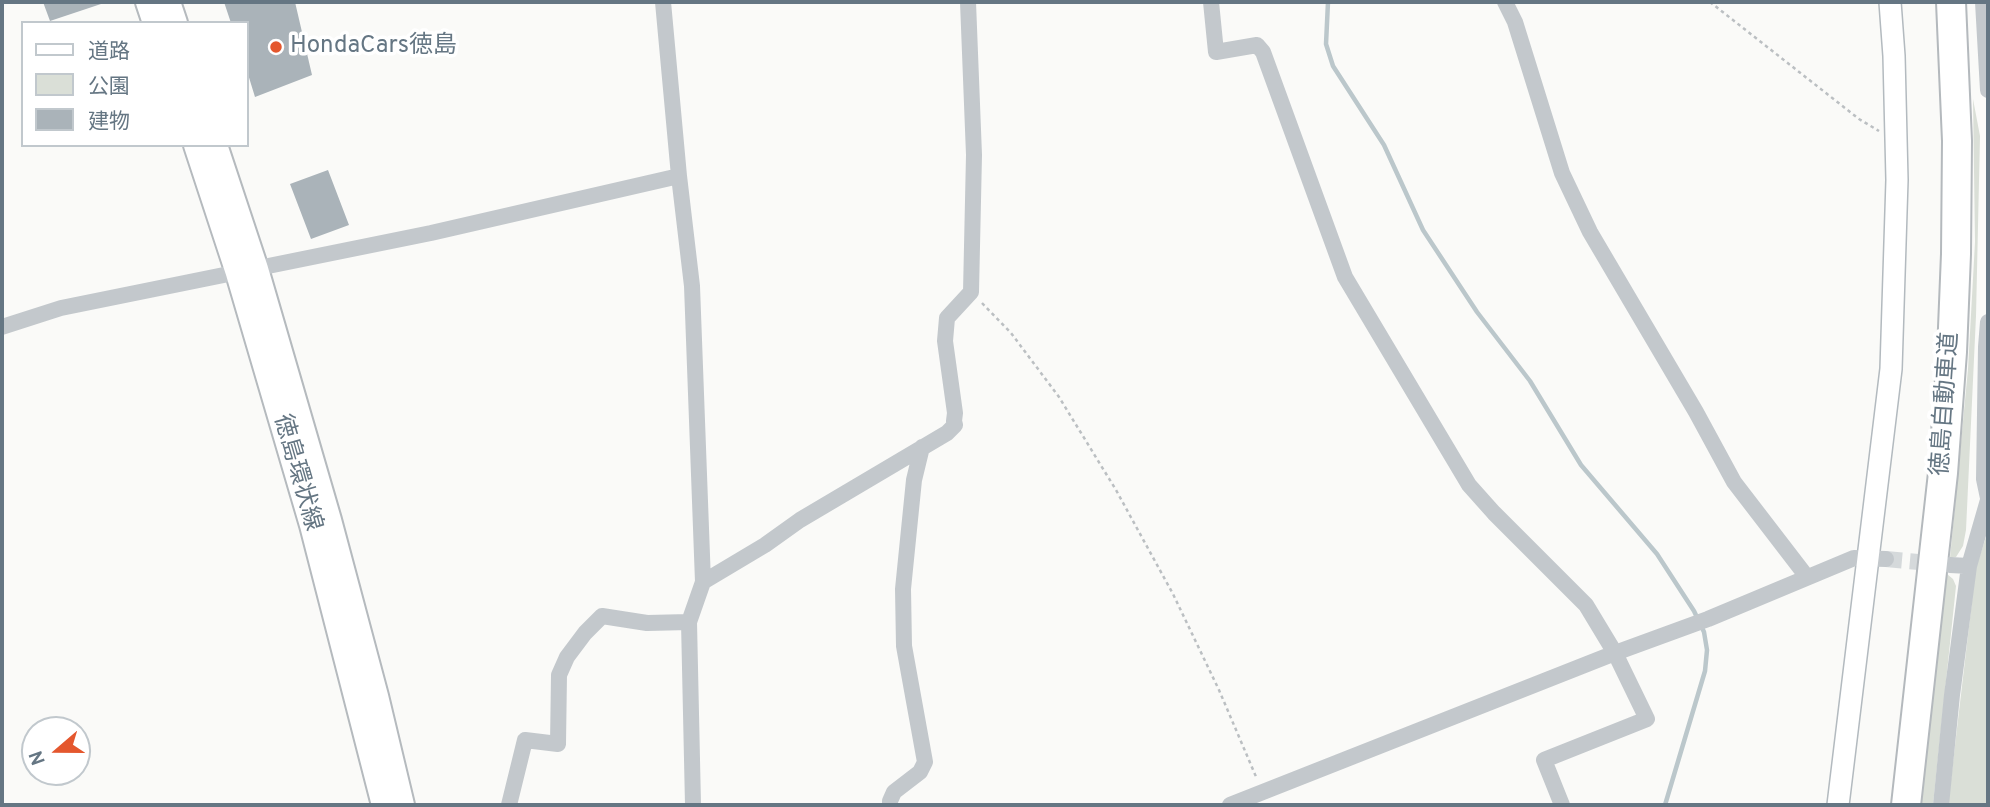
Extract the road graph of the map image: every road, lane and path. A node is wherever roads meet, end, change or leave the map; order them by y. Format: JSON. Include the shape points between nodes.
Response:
{"nodes":[{"id":1,"x":148,"y":2,"type":"edge"},
{"id":2,"x":168,"y":2,"type":"edge"},
{"id":3,"x":663,"y":2,"type":"edge"},
{"id":4,"x":968,"y":2,"type":"edge"},
{"id":5,"x":1211,"y":2,"type":"edge"},
{"id":6,"x":1505,"y":2,"type":"edge"},
{"id":7,"x":1710,"y":2,"type":"edge"},
{"id":8,"x":1890,"y":2,"type":"edge"},
{"id":9,"x":1951,"y":2,"type":"edge"},
{"id":10,"x":1983,"y":2,"type":"edge"},
{"id":11,"x":154,"y":21,"type":"edge"},
{"id":12,"x":174,"y":21,"type":"edge"},
{"id":13,"x":1988,"y":90,"type":"edge"},
{"id":14,"x":1897,"y":141,"type":"junction"},
{"id":15,"x":197,"y":147,"type":"edge"},
{"id":16,"x":216,"y":147,"type":"edge"},
{"id":17,"x":679,"y":176,"type":"junction"},
{"id":18,"x":247,"y":271,"type":"junction"},
{"id":19,"x":971,"y":292,"type":"junction"},
{"id":20,"x":1988,"y":322,"type":"edge"},
{"id":21,"x":2,"y":327,"type":"edge"},
{"id":22,"x":922,"y":447,"type":"junction"},
{"id":23,"x":1988,"y":499,"type":"edge"},
{"id":24,"x":1877,"y":558,"type":"junction"},
{"id":25,"x":1950,"y":565,"type":"tunnel mouth"},
{"id":26,"x":1969,"y":566,"type":"junction"},
{"id":27,"x":1807,"y":577,"type":"junction"},
{"id":28,"x":703,"y":582,"type":"junction"},
{"id":29,"x":690,"y":622,"type":"junction"},
{"id":30,"x":1615,"y":653,"type":"junction"},
{"id":31,"x":1262,"y":792,"type":"junction"},
{"id":32,"x":384,"y":805,"type":"edge"},
{"id":33,"x":402,"y":805,"type":"edge"},
{"id":34,"x":509,"y":805,"type":"edge"},
{"id":35,"x":693,"y":805,"type":"edge"},
{"id":36,"x":890,"y":805,"type":"edge"},
{"id":37,"x":1230,"y":805,"type":"edge"},
{"id":38,"x":1562,"y":805,"type":"edge"},
{"id":39,"x":1838,"y":805,"type":"edge"},
{"id":40,"x":1906,"y":805,"type":"edge"},
{"id":41,"x":1941,"y":805,"type":"edge"}],
"edges":[{"from":1,"to":11,"type":"main road"},
{"from":2,"to":12,"type":"main road"},
{"from":3,"to":17,"type":"street"},
{"from":4,"to":19,"type":"street","via":[[974,155]]},
{"from":5,"to":30,"type":"street","via":[[1216,52],[1257,46],[1263,51],[1345,277],[1469,485],[1586,605]]},
{"from":6,"to":27,"type":"street","via":[[1562,173],[1590,232],[1734,482]]},
{"from":7,"to":14,"type":"path","via":[[1859,119]]},
{"from":8,"to":14,"type":"street"},
{"from":9,"to":40,"type":"highway","name":"徳島自動車道","via":[[1957,141],[1953,340]]},
{"from":10,"to":13,"type":"street"},
{"from":14,"to":24,"type":"street","via":[[1891,369]]},
{"from":15,"to":18,"type":"main road","name":"徳島環状線"},
{"from":16,"to":18,"type":"main road","name":"徳島環状線"},
{"from":17,"to":18,"type":"street"},
{"from":17,"to":28,"type":"street","via":[[692,286]]},
{"from":18,"to":21,"type":"street","via":[[61,308]]},
{"from":18,"to":32,"type":"main road","name":"徳島環状線"},
{"from":18,"to":33,"type":"main road","name":"徳島環状線","via":[[329,520]]},
{"from":19,"to":22,"type":"street","via":[[947,318],[945,341],[955,425]]},
{"from":19,"to":31,"type":"path","via":[[1011,333],[1059,397],[1116,490],[1219,690]]},
{"from":20,"to":23,"type":"street","via":[[1984,479]]},
{"from":22,"to":28,"type":"street"},
{"from":22,"to":36,"type":"street","via":[[914,480],[903,589],[904,646],[925,762],[920,772],[894,792]]},
{"from":23,"to":26,"type":"street"},
{"from":24,"to":27,"type":"street","via":[[1854,558]]},
{"from":24,"to":39,"type":"street"},
{"from":25,"to":26,"type":"street"},
{"from":26,"to":41,"type":"street"},
{"from":27,"to":30,"type":"street"},
{"from":28,"to":29,"type":"street"},
{"from":29,"to":34,"type":"street","via":[[648,623],[603,616],[585,633],[559,676],[558,744],[525,740]]},
{"from":29,"to":35,"type":"street"},
{"from":30,"to":31,"type":"street"},
{"from":30,"to":38,"type":"street","via":[[1647,719],[1544,760]]},
{"from":31,"to":37,"type":"street"}]}
